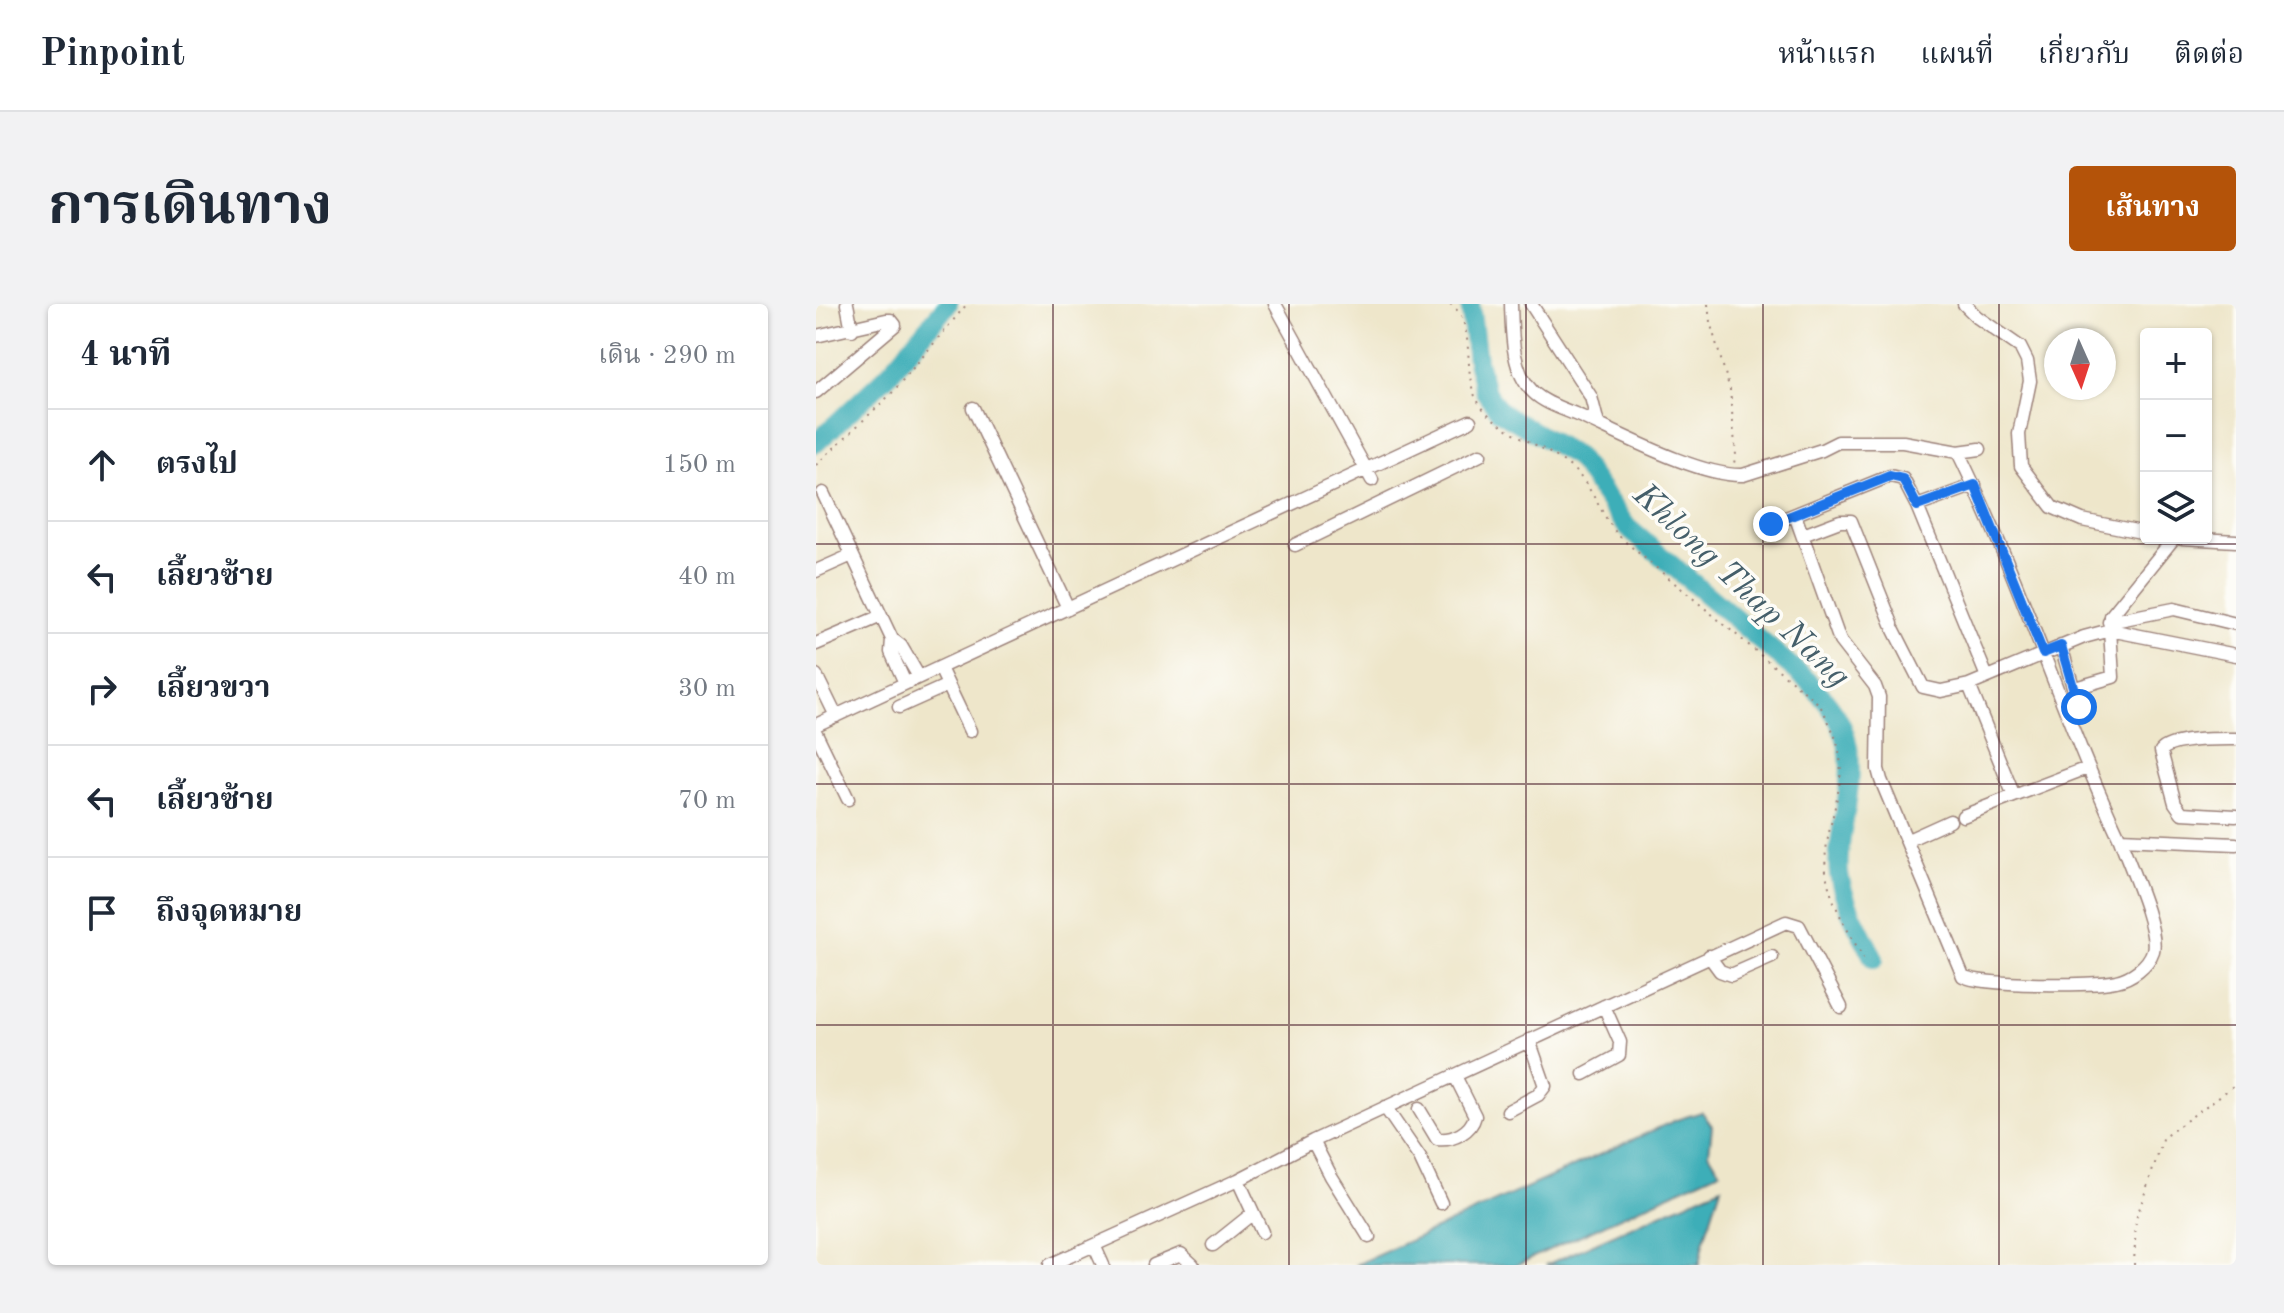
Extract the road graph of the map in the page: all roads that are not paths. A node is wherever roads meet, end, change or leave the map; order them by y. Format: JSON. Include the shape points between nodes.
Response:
{"nodes":[{"id":1,"x":847,"y":304,"type":"edge"},
{"id":2,"x":1275,"y":304,"type":"edge"},
{"id":3,"x":1511,"y":304,"type":"edge"},
{"id":4,"x":1531,"y":304,"type":"edge"},
{"id":5,"x":1964,"y":304,"type":"edge"},
{"id":6,"x":852,"y":330,"type":"junction"},
{"id":7,"x":816,"y":336,"type":"edge"},
{"id":8,"x":816,"y":392,"type":"edge"},
{"id":9,"x":973,"y":408,"type":"dead end"},
{"id":10,"x":1470,"y":421,"type":"dead end"},
{"id":11,"x":1598,"y":424,"type":"junction"},
{"id":12,"x":1980,"y":449,"type":"dead end"},
{"id":13,"x":1958,"y":452,"type":"junction"},
{"id":14,"x":1480,"y":455,"type":"dead end"},
{"id":15,"x":1371,"y":478,"type":"junction"},
{"id":16,"x":1975,"y":485,"type":"junction"},
{"id":17,"x":823,"y":493,"type":"dead end"},
{"id":18,"x":1382,"y":502,"type":"junction"},
{"id":19,"x":1917,"y":506,"type":"junction"},
{"id":20,"x":1795,"y":515,"type":"junction"},
{"id":21,"x":1771,"y":524,"type":"dead end"},
{"id":22,"x":2140,"y":532,"type":"edge"},
{"id":23,"x":1803,"y":535,"type":"junction"},
{"id":24,"x":2212,"y":540,"type":"edge"},
{"id":25,"x":2236,"y":541,"type":"edge"},
{"id":26,"x":2169,"y":544,"type":"edge"},
{"id":27,"x":1295,"y":545,"type":"dead end"},
{"id":28,"x":852,"y":555,"type":"junction"},
{"id":29,"x":816,"y":571,"type":"edge"},
{"id":30,"x":1068,"y":608,"type":"junction"},
{"id":31,"x":881,"y":616,"type":"junction"},
{"id":32,"x":2236,"y":624,"type":"edge"},
{"id":33,"x":2109,"y":626,"type":"junction"},
{"id":34,"x":892,"y":639,"type":"junction"},
{"id":35,"x":816,"y":644,"type":"edge"},
{"id":36,"x":2061,"y":646,"type":"junction"},
{"id":37,"x":2043,"y":653,"type":"junction"},
{"id":38,"x":2236,"y":655,"type":"edge"},
{"id":39,"x":940,"y":668,"type":"junction"},
{"id":40,"x":816,"y":675,"type":"edge"},
{"id":41,"x":919,"y":677,"type":"junction"},
{"id":42,"x":1987,"y":677,"type":"junction"},
{"id":43,"x":905,"y":683,"type":"junction"},
{"id":44,"x":948,"y":685,"type":"junction"},
{"id":45,"x":1969,"y":685,"type":"junction"},
{"id":46,"x":2075,"y":688,"type":"junction"},
{"id":47,"x":899,"y":707,"type":"dead end"},
{"id":48,"x":2079,"y":707,"type":"dead end"},
{"id":49,"x":836,"y":716,"type":"junction"},
{"id":50,"x":816,"y":725,"type":"edge"},
{"id":51,"x":970,"y":731,"type":"dead end"},
{"id":52,"x":816,"y":733,"type":"edge"},
{"id":53,"x":2236,"y":739,"type":"edge"},
{"id":54,"x":2087,"y":768,"type":"junction"},
{"id":55,"x":2014,"y":796,"type":"junction"},
{"id":56,"x":848,"y":799,"type":"dead end"},
{"id":57,"x":2236,"y":816,"type":"edge"},
{"id":58,"x":2120,"y":839,"type":"junction"},
{"id":59,"x":1908,"y":840,"type":"junction"},
{"id":60,"x":2236,"y":844,"type":"edge"},
{"id":61,"x":1709,"y":956,"type":"junction"},
{"id":62,"x":1772,"y":957,"type":"dead end"},
{"id":63,"x":1604,"y":1006,"type":"junction"},
{"id":64,"x":1841,"y":1007,"type":"dead end"},
{"id":65,"x":1529,"y":1040,"type":"junction"},
{"id":66,"x":1584,"y":1074,"type":"dead end"},
{"id":67,"x":1455,"y":1076,"type":"junction"},
{"id":68,"x":1385,"y":1107,"type":"junction"},
{"id":69,"x":1419,"y":1109,"type":"dead end"},
{"id":70,"x":1508,"y":1111,"type":"dead end"},
{"id":71,"x":1313,"y":1141,"type":"junction"},
{"id":72,"x":1238,"y":1180,"type":"junction"},
{"id":73,"x":1441,"y":1203,"type":"dead end"},
{"id":74,"x":1253,"y":1213,"type":"junction"},
{"id":75,"x":1262,"y":1232,"type":"dead end"},
{"id":76,"x":1369,"y":1237,"type":"dead end"},
{"id":77,"x":1094,"y":1245,"type":"junction"},
{"id":78,"x":1213,"y":1245,"type":"dead end"},
{"id":79,"x":1068,"y":1261,"type":"edge"},
{"id":80,"x":1050,"y":1265,"type":"edge"},
{"id":81,"x":1103,"y":1265,"type":"edge"},
{"id":82,"x":1154,"y":1265,"type":"edge"},
{"id":83,"x":1193,"y":1265,"type":"edge"}],
"edges":[{"from":1,"to":6,"type":"lane"},
{"from":2,"to":15,"type":"lane"},
{"from":3,"to":11,"type":"lane","via":[[1513,344],[1532,391]]},
{"from":4,"to":11,"type":"lane","via":[[1591,397]]},
{"from":5,"to":22,"type":"lane","via":[[2020,347],[2027,361],[2030,381],[2019,434],[2021,466],[2052,507],[2082,520]]},
{"from":6,"to":7,"type":"lane"},
{"from":6,"to":8,"type":"lane","via":[[886,320],[895,325]]},
{"from":9,"to":30,"type":"lane"},
{"from":10,"to":15,"type":"lane"},
{"from":11,"to":13,"type":"lane","via":[[1677,459],[1730,475],[1838,442],[1903,442]]},
{"from":12,"to":13,"type":"lane"},
{"from":13,"to":16,"type":"lane"},
{"from":14,"to":18,"type":"lane"},
{"from":15,"to":18,"type":"lane"},
{"from":15,"to":30,"type":"lane"},
{"from":16,"to":19,"type":"lane"},
{"from":16,"to":37,"type":"lane"},
{"from":17,"to":28,"type":"lane"},
{"from":18,"to":27,"type":"lane"},
{"from":19,"to":20,"type":"lane","via":[[1903,479],[1890,476]]},
{"from":19,"to":42,"type":"lane"},
{"from":20,"to":21,"type":"lane"},
{"from":20,"to":23,"type":"lane"},
{"from":23,"to":45,"type":"lane","via":[[1851,521],[1923,687],[1941,691]]},
{"from":23,"to":59,"type":"lane","via":[[1840,641],[1879,697],[1878,769]]},
{"from":24,"to":25,"type":"lane"},
{"from":26,"to":33,"type":"lane","via":[[2118,605]]},
{"from":28,"to":29,"type":"lane"},
{"from":28,"to":31,"type":"lane"},
{"from":30,"to":39,"type":"lane"},
{"from":31,"to":34,"type":"lane"},
{"from":31,"to":35,"type":"lane"},
{"from":32,"to":33,"type":"lane","via":[[2174,609]]},
{"from":33,"to":36,"type":"lane"},
{"from":33,"to":38,"type":"lane"},
{"from":33,"to":46,"type":"lane","via":[[2113,677]]},
{"from":34,"to":41,"type":"lane"},
{"from":34,"to":43,"type":"lane","via":[[891,652]]},
{"from":36,"to":37,"type":"lane"},
{"from":36,"to":46,"type":"lane"},
{"from":37,"to":42,"type":"lane"},
{"from":37,"to":54,"type":"lane"},
{"from":39,"to":41,"type":"lane"},
{"from":39,"to":44,"type":"lane"},
{"from":40,"to":49,"type":"lane"},
{"from":41,"to":43,"type":"lane"},
{"from":42,"to":45,"type":"lane"},
{"from":43,"to":49,"type":"lane"},
{"from":44,"to":47,"type":"lane"},
{"from":44,"to":51,"type":"lane"},
{"from":45,"to":55,"type":"lane"},
{"from":46,"to":48,"type":"lane"},
{"from":49,"to":50,"type":"lane"},
{"from":52,"to":56,"type":"lane"},
{"from":53,"to":57,"type":"lane","via":[[2176,743],[2161,751],[2182,813]]},
{"from":54,"to":55,"type":"lane"},
{"from":54,"to":58,"type":"lane"},
{"from":55,"to":59,"type":"lane"},
{"from":58,"to":59,"type":"lane","via":[[2152,930],[2149,959],[2133,975],[2117,981],[2023,983],[1963,976]]},
{"from":58,"to":60,"type":"lane"},
{"from":61,"to":62,"type":"lane","via":[[1720,971],[1731,975]]},
{"from":61,"to":63,"type":"lane"},
{"from":61,"to":64,"type":"lane","via":[[1792,922],[1799,926]]},
{"from":63,"to":65,"type":"lane"},
{"from":63,"to":66,"type":"lane","via":[[1620,1042],[1619,1055]]},
{"from":65,"to":67,"type":"lane"},
{"from":65,"to":70,"type":"lane","via":[[1545,1086]]},
{"from":67,"to":68,"type":"lane"},
{"from":67,"to":69,"type":"lane","via":[[1475,1116],[1471,1127],[1450,1139],[1437,1139]]},
{"from":68,"to":71,"type":"lane"},
{"from":68,"to":73,"type":"lane","via":[[1420,1158]]},
{"from":71,"to":72,"type":"lane"},
{"from":71,"to":76,"type":"lane"},
{"from":72,"to":74,"type":"lane"},
{"from":72,"to":77,"type":"lane"},
{"from":74,"to":75,"type":"lane"},
{"from":74,"to":78,"type":"lane"},
{"from":77,"to":79,"type":"lane"},
{"from":77,"to":81,"type":"lane"},
{"from":79,"to":80,"type":"lane"},
{"from":82,"to":83,"type":"lane","via":[[1181,1254]]}]}
